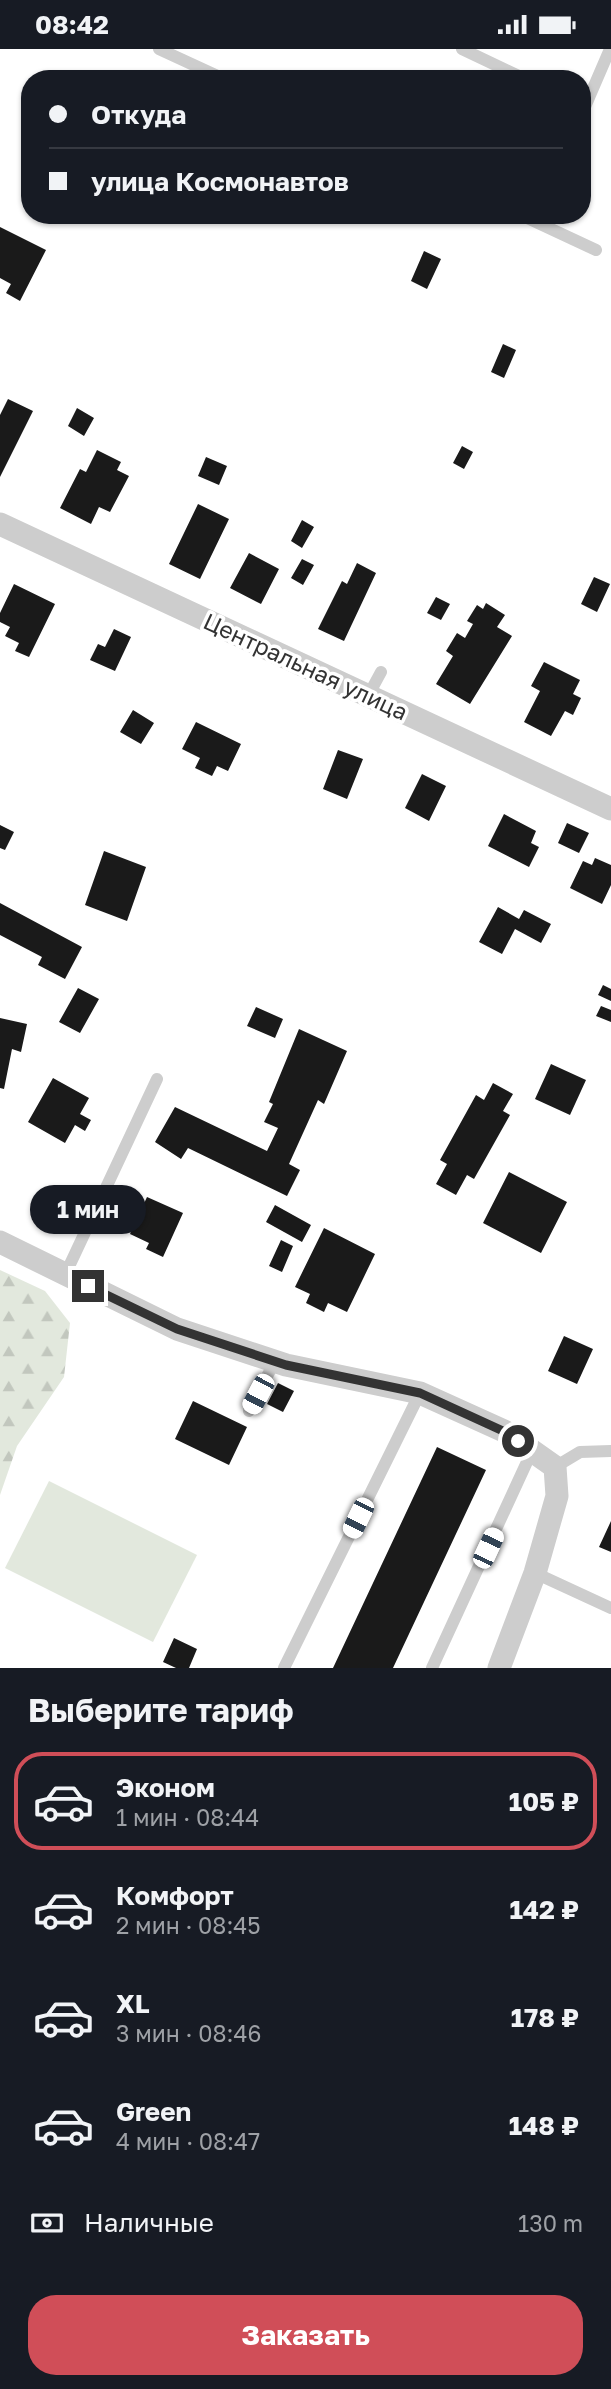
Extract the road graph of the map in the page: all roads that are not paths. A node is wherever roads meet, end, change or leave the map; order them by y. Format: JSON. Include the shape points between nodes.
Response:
{"nodes":[{"id":1,"x":159,"y":49,"type":"edge"},
{"id":2,"x":462,"y":49,"type":"edge"},
{"id":3,"x":610,"y":49,"type":"edge"},
{"id":4,"x":204,"y":70,"type":"edge"},
{"id":5,"x":505,"y":70,"type":"edge"},
{"id":6,"x":591,"y":93,"type":"edge"},
{"id":7,"x":541,"y":224,"type":"edge"},
{"id":8,"x":596,"y":250,"type":"dead end"},
{"id":9,"x":0,"y":524,"type":"edge"},
{"id":10,"x":380,"y":673,"type":"dead end"},
{"id":11,"x":369,"y":696,"type":"junction"},
{"id":12,"x":611,"y":809,"type":"edge"},
{"id":13,"x":157,"y":1079,"type":"dead end"},
{"id":14,"x":0,"y":1242,"type":"edge"},
{"id":15,"x":65,"y":1275,"type":"junction"},
{"id":16,"x":281,"y":1363,"type":"junction"},
{"id":17,"x":420,"y":1393,"type":"junction"},
{"id":18,"x":249,"y":1411,"type":"dead end"},
{"id":19,"x":532,"y":1451,"type":"junction"},
{"id":20,"x":611,"y":1451,"type":"edge"},
{"id":21,"x":555,"y":1467,"type":"junction"},
{"id":22,"x":535,"y":1573,"type":"junction"},
{"id":23,"x":611,"y":1608,"type":"edge"},
{"id":24,"x":284,"y":1668,"type":"edge"},
{"id":25,"x":432,"y":1668,"type":"edge"},
{"id":26,"x":499,"y":1668,"type":"edge"}],
"edges":[{"from":1,"to":4,"type":"lane"},
{"from":2,"to":5,"type":"lane"},
{"from":3,"to":6,"type":"lane"},
{"from":7,"to":8,"type":"lane"},
{"from":9,"to":11,"type":"street","name":"Центральная улица"},
{"from":10,"to":11,"type":"lane"},
{"from":11,"to":12,"type":"street","name":"Центральная улица"},
{"from":13,"to":15,"type":"lane"},
{"from":14,"to":15,"type":"street"},
{"from":15,"to":16,"type":"street","via":[[177,1329]]},
{"from":16,"to":17,"type":"street"},
{"from":16,"to":18,"type":"lane"},
{"from":17,"to":19,"type":"street","via":[[503,1431]]},
{"from":17,"to":24,"type":"lane"},
{"from":19,"to":21,"type":"street"},
{"from":19,"to":25,"type":"lane"},
{"from":20,"to":21,"type":"lane","via":[[580,1452]]},
{"from":21,"to":22,"type":"street","via":[[557,1496]]},
{"from":22,"to":23,"type":"lane"},
{"from":22,"to":26,"type":"street"}]}
